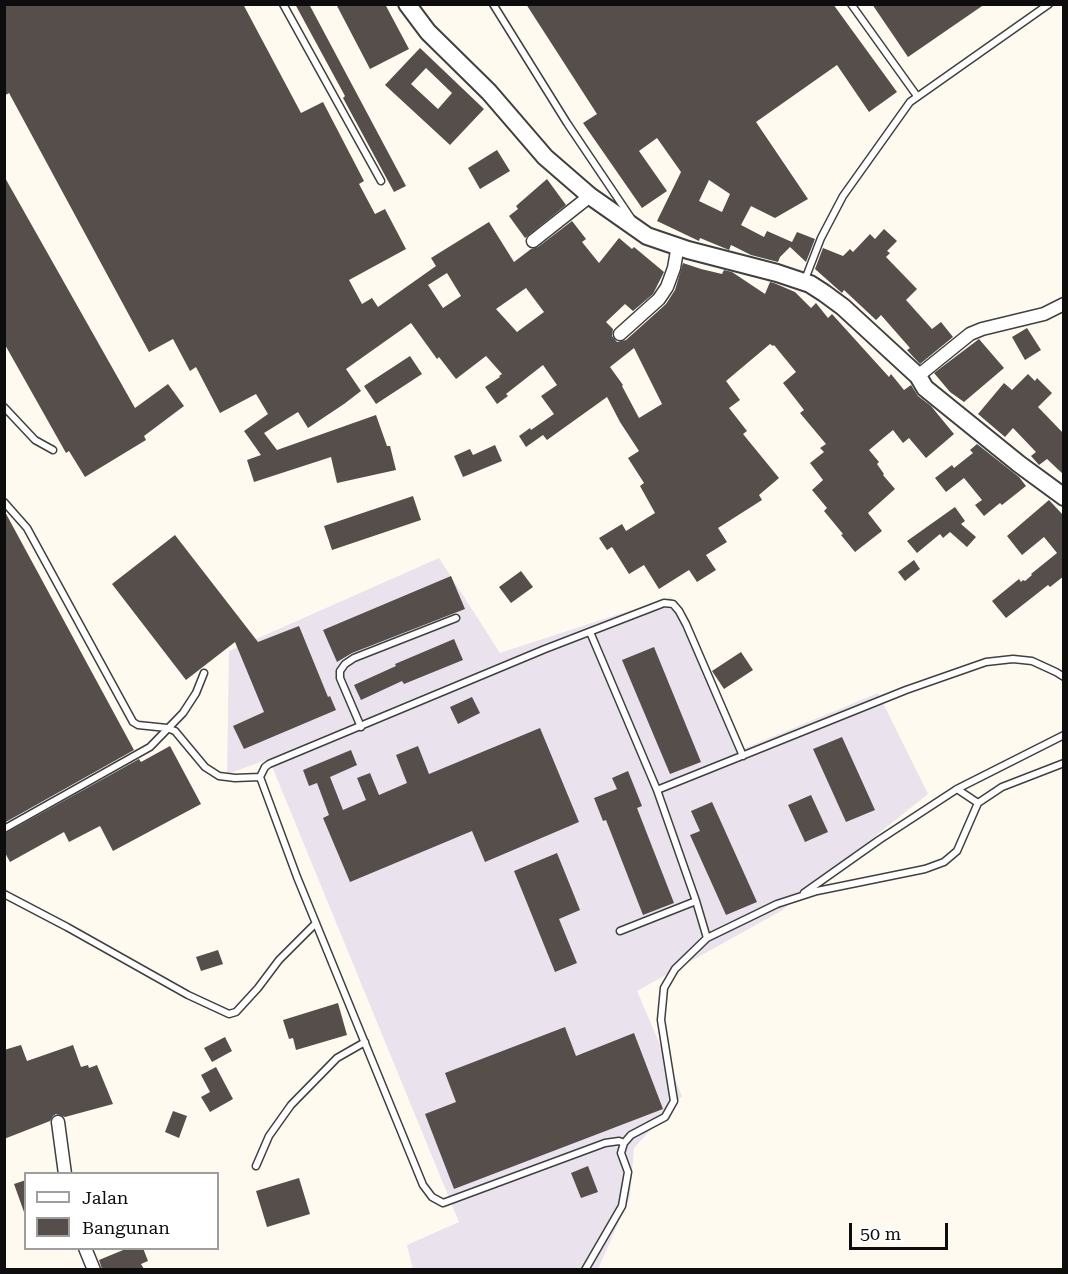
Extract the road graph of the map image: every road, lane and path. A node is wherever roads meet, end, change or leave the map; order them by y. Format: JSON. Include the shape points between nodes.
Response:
{"nodes":[{"id":1,"x":283,"y":4,"type":"edge"},
{"id":2,"x":407,"y":4,"type":"edge"},
{"id":3,"x":493,"y":4,"type":"edge"},
{"id":4,"x":851,"y":4,"type":"edge"},
{"id":5,"x":1049,"y":4,"type":"edge"},
{"id":6,"x":917,"y":96,"type":"junction"},
{"id":7,"x":381,"y":181,"type":"dead end"},
{"id":8,"x":590,"y":196,"type":"junction"},
{"id":9,"x":636,"y":229,"type":"junction"},
{"id":10,"x":533,"y":241,"type":"dead end"},
{"id":11,"x":678,"y":245,"type":"junction"},
{"id":12,"x":804,"y":282,"type":"junction"},
{"id":13,"x":1064,"y":303,"type":"edge"},
{"id":14,"x":620,"y":334,"type":"dead end"},
{"id":15,"x":918,"y":376,"type":"junction"},
{"id":16,"x":4,"y":407,"type":"edge"},
{"id":17,"x":53,"y":450,"type":"dead end"},
{"id":18,"x":1064,"y":497,"type":"edge"},
{"id":19,"x":4,"y":502,"type":"edge"},
{"id":20,"x":456,"y":618,"type":"dead end"},
{"id":21,"x":590,"y":632,"type":"junction"},
{"id":22,"x":204,"y":673,"type":"dead end"},
{"id":23,"x":1064,"y":677,"type":"edge"},
{"id":24,"x":361,"y":727,"type":"junction"},
{"id":25,"x":167,"y":728,"type":"junction"},
{"id":26,"x":1064,"y":735,"type":"edge"},
{"id":27,"x":743,"y":756,"type":"junction"},
{"id":28,"x":1064,"y":763,"type":"edge"},
{"id":29,"x":260,"y":777,"type":"junction"},
{"id":30,"x":957,"y":789,"type":"junction"},
{"id":31,"x":657,"y":790,"type":"junction"},
{"id":32,"x":978,"y":803,"type":"junction"},
{"id":33,"x":4,"y":830,"type":"edge"},
{"id":34,"x":4,"y":894,"type":"edge"},
{"id":35,"x":796,"y":899,"type":"junction"},
{"id":36,"x":696,"y":901,"type":"junction"},
{"id":37,"x":316,"y":923,"type":"junction"},
{"id":38,"x":620,"y":932,"type":"dead end"},
{"id":39,"x":707,"y":939,"type":"junction"},
{"id":40,"x":365,"y":1042,"type":"junction"},
{"id":41,"x":58,"y":1122,"type":"dead end"},
{"id":42,"x":624,"y":1143,"type":"junction"},
{"id":43,"x":256,"y":1166,"type":"dead end"},
{"id":44,"x":65,"y":1172,"type":"edge"},
{"id":45,"x":86,"y":1250,"type":"edge"},
{"id":46,"x":94,"y":1269,"type":"edge"},
{"id":47,"x":585,"y":1269,"type":"edge"}],
"edges":[{"from":1,"to":7,"type":"lane"},
{"from":2,"to":8,"type":"street","via":[[428,32],[489,92],[545,157]]},
{"from":3,"to":9,"type":"lane"},
{"from":4,"to":6,"type":"lane"},
{"from":5,"to":6,"type":"lane"},
{"from":6,"to":12,"type":"lane","via":[[887,131],[843,196]]},
{"from":8,"to":9,"type":"street"},
{"from":8,"to":10,"type":"street"},
{"from":9,"to":11,"type":"street"},
{"from":11,"to":12,"type":"street"},
{"from":11,"to":14,"type":"street","via":[[667,287]]},
{"from":12,"to":15,"type":"street","via":[[843,307]]},
{"from":13,"to":15,"type":"street","via":[[1044,314],[970,334]]},
{"from":15,"to":18,"type":"street","via":[[925,388]]},
{"from":16,"to":17,"type":"lane","via":[[35,440]]},
{"from":19,"to":25,"type":"lane","via":[[27,528],[129,718],[138,725]]},
{"from":20,"to":24,"type":"lane","via":[[345,664],[340,678]]},
{"from":21,"to":24,"type":"lane"},
{"from":21,"to":27,"type":"lane","via":[[664,603],[673,604],[686,624]]},
{"from":21,"to":31,"type":"lane"},
{"from":22,"to":25,"type":"lane","via":[[183,713]]},
{"from":23,"to":27,"type":"lane","via":[[1032,661],[1013,658],[986,662]]},
{"from":24,"to":29,"type":"lane","via":[[269,765]]},
{"from":25,"to":29,"type":"lane","via":[[175,731],[205,767],[219,776]]},
{"from":25,"to":33,"type":"lane","via":[[150,747]]},
{"from":26,"to":30,"type":"lane"},
{"from":27,"to":31,"type":"lane"},
{"from":28,"to":32,"type":"lane","via":[[1002,787]]},
{"from":29,"to":37,"type":"lane"},
{"from":30,"to":32,"type":"lane"},
{"from":30,"to":35,"type":"lane"},
{"from":31,"to":36,"type":"lane"},
{"from":32,"to":35,"type":"lane","via":[[957,852],[944,862]]},
{"from":34,"to":37,"type":"lane","via":[[229,1014],[236,1012]]},
{"from":35,"to":39,"type":"lane","via":[[777,904]]},
{"from":36,"to":38,"type":"lane"},
{"from":36,"to":39,"type":"lane"},
{"from":37,"to":40,"type":"lane"},
{"from":39,"to":42,"type":"lane","via":[[675,969],[664,988],[661,1020],[674,1095],[671,1109]]},
{"from":40,"to":42,"type":"lane","via":[[423,1185],[442,1203],[605,1143]]},
{"from":40,"to":43,"type":"lane","via":[[337,1058],[291,1105],[269,1136]]},
{"from":41,"to":44,"type":"street"},
{"from":42,"to":47,"type":"lane","via":[[621,1154],[628,1172],[622,1206]]},
{"from":45,"to":46,"type":"street"}]}
